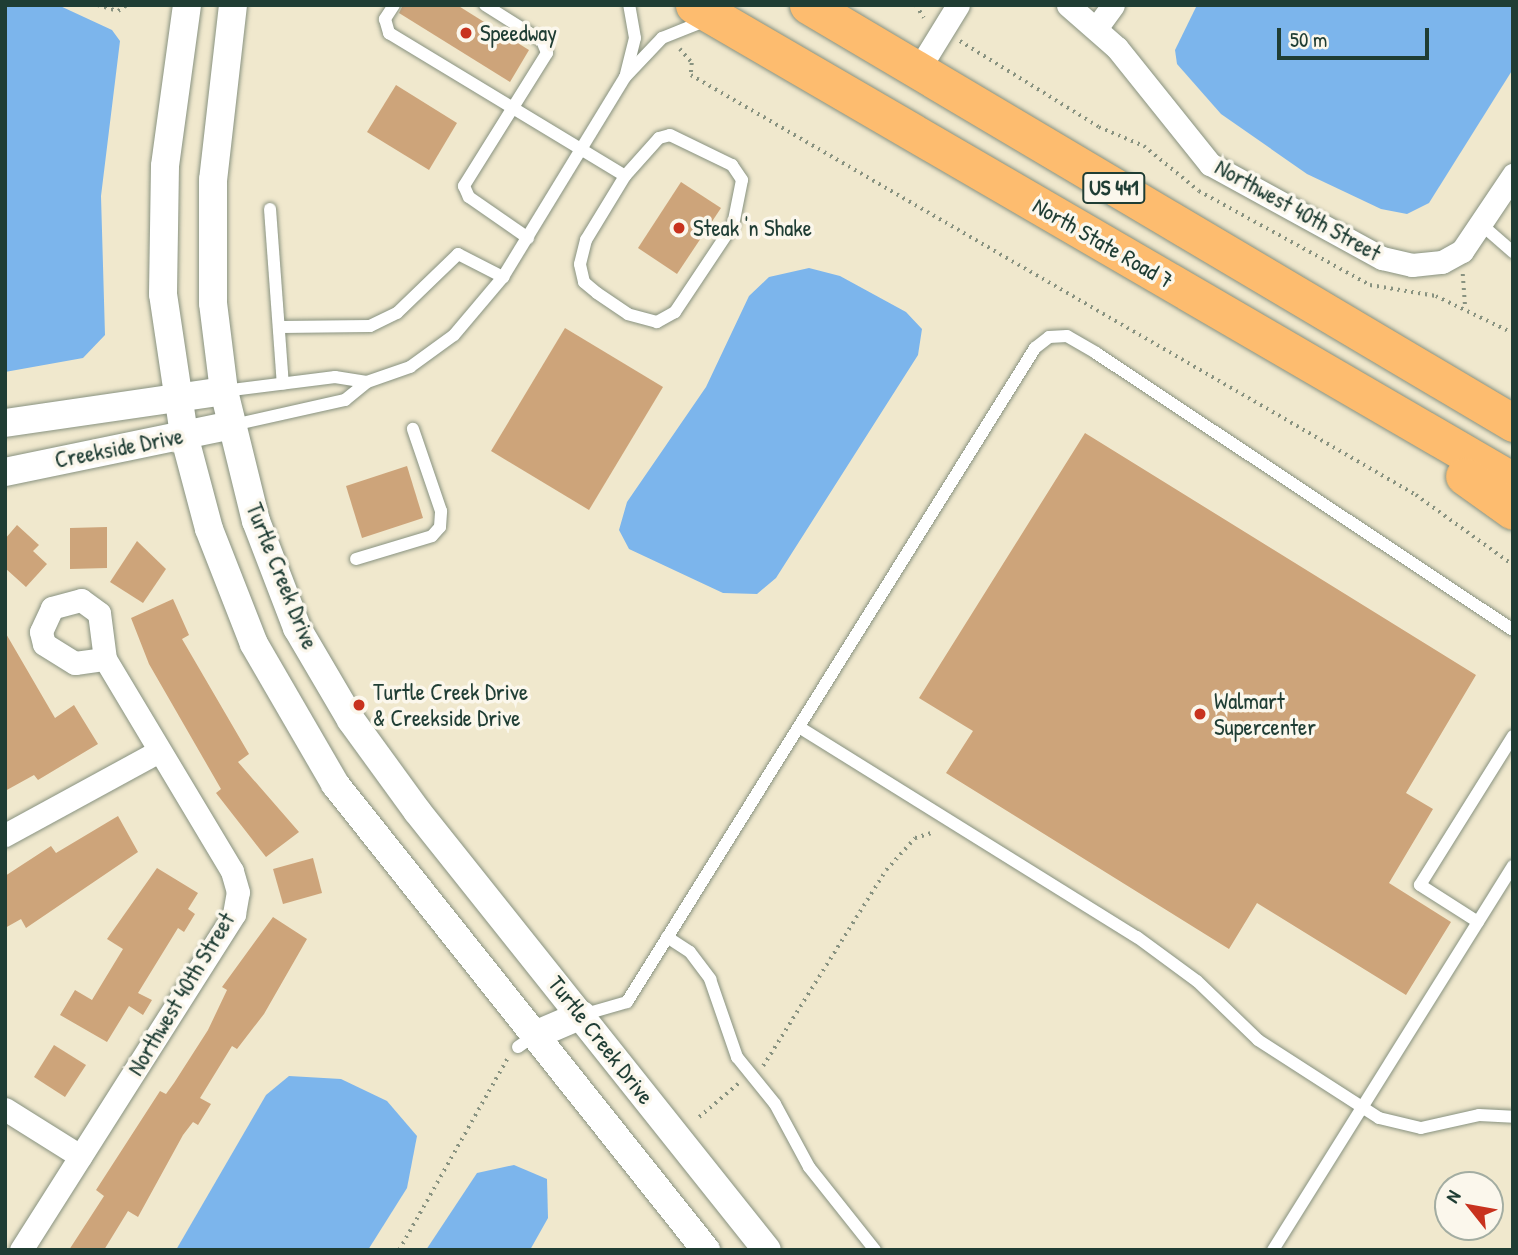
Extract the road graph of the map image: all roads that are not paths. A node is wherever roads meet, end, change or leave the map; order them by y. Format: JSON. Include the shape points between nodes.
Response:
{"nodes":[{"id":1,"x":187,"y":5,"type":"edge"},
{"id":2,"x":233,"y":5,"type":"edge"},
{"id":3,"x":394,"y":5,"type":"edge"},
{"id":4,"x":485,"y":5,"type":"edge"},
{"id":5,"x":629,"y":5,"type":"edge"},
{"id":6,"x":807,"y":5,"type":"edge"},
{"id":7,"x":958,"y":5,"type":"edge"},
{"id":8,"x":1068,"y":5,"type":"edge"},
{"id":9,"x":1113,"y":5,"type":"edge"},
{"id":10,"x":705,"y":11,"type":"edge"},
{"id":11,"x":1097,"y":27,"type":"junction"},
{"id":12,"x":918,"y":70,"type":"junction"},
{"id":13,"x":625,"y":77,"type":"junction"},
{"id":14,"x":513,"y":110,"type":"junction"},
{"id":15,"x":579,"y":153,"type":"junction"},
{"id":16,"x":1513,"y":175,"type":"edge"},
{"id":17,"x":625,"y":176,"type":"junction"},
{"id":18,"x":270,"y":209,"type":"dead end"},
{"id":19,"x":1483,"y":226,"type":"junction"},
{"id":20,"x":528,"y":238,"type":"junction"},
{"id":21,"x":1513,"y":252,"type":"edge"},
{"id":22,"x":503,"y":277,"type":"junction"},
{"id":23,"x":1310,"y":306,"type":"junction"},
{"id":24,"x":281,"y":327,"type":"junction"},
{"id":25,"x":1281,"y":346,"type":"junction"},
{"id":26,"x":367,"y":382,"type":"junction"},
{"id":27,"x":284,"y":384,"type":"junction"},
{"id":28,"x":224,"y":391,"type":"junction"},
{"id":29,"x":174,"y":396,"type":"junction"},
{"id":30,"x":1513,"y":396,"type":"edge"},
{"id":31,"x":5,"y":423,"type":"edge"},
{"id":32,"x":1513,"y":423,"type":"edge"},
{"id":33,"x":232,"y":425,"type":"junction"},
{"id":34,"x":413,"y":429,"type":"dead end"},
{"id":35,"x":184,"y":435,"type":"junction"},
{"id":36,"x":5,"y":471,"type":"edge"},
{"id":37,"x":1513,"y":481,"type":"edge"},
{"id":38,"x":1513,"y":511,"type":"edge"},
{"id":39,"x":356,"y":559,"type":"dead end"},
{"id":40,"x":1513,"y":630,"type":"edge"},
{"id":41,"x":105,"y":659,"type":"dead end"},
{"id":42,"x":799,"y":727,"type":"junction"},
{"id":43,"x":1513,"y":736,"type":"edge"},
{"id":44,"x":159,"y":751,"type":"junction"},
{"id":45,"x":5,"y":835,"type":"edge"},
{"id":46,"x":1513,"y":866,"type":"edge"},
{"id":47,"x":1478,"y":922,"type":"junction"},
{"id":48,"x":667,"y":937,"type":"junction"},
{"id":49,"x":582,"y":1015,"type":"junction"},
{"id":50,"x":527,"y":1041,"type":"junction"},
{"id":51,"x":1364,"y":1108,"type":"junction"},
{"id":52,"x":5,"y":1109,"type":"edge"},
{"id":53,"x":1513,"y":1116,"type":"edge"},
{"id":54,"x":80,"y":1156,"type":"junction"},
{"id":55,"x":21,"y":1250,"type":"edge"},
{"id":56,"x":706,"y":1250,"type":"edge"},
{"id":57,"x":767,"y":1250,"type":"edge"},
{"id":58,"x":875,"y":1250,"type":"edge"},
{"id":59,"x":1273,"y":1250,"type":"edge"}],
"edges":[{"from":1,"to":29,"type":"street","name":"Turtle Creek Drive","via":[[169,118],[162,225]]},
{"from":2,"to":28,"type":"street","name":"Turtle Creek Drive","via":[[210,233]]},
{"from":3,"to":14,"type":"lane","via":[[385,19],[389,33]]},
{"from":4,"to":14,"type":"lane","via":[[542,41],[547,53]]},
{"from":5,"to":13,"type":"lane","via":[[635,38]]},
{"from":6,"to":12,"type":"main road","number":"US 441"},
{"from":7,"to":12,"type":"street"},
{"from":8,"to":11,"type":"street","name":"Northwest 40th Street"},
{"from":9,"to":11,"type":"street"},
{"from":10,"to":13,"type":"lane","via":[[662,38]]},
{"from":10,"to":25,"type":"main road","name":"North State Road 7","number":"US 441"},
{"from":11,"to":19,"type":"street","name":"Northwest 40th Street","via":[[1210,164],[1382,258],[1412,265],[1442,262],[1462,251]]},
{"from":12,"to":23,"type":"main road","number":"US 441"},
{"from":13,"to":15,"type":"lane"},
{"from":14,"to":15,"type":"lane"},
{"from":14,"to":20,"type":"lane","via":[[464,186],[469,197]]},
{"from":15,"to":17,"type":"lane"},
{"from":15,"to":20,"type":"lane"},
{"from":16,"to":19,"type":"street","name":"Northwest 40th Street"},
{"from":17,"to":17,"type":"lane","via":[[586,240],[580,264],[584,282],[628,314],[657,323],[675,312],[733,225],[742,180],[732,165],[670,135],[659,138]]},
{"from":18,"to":24,"type":"lane"},
{"from":19,"to":21,"type":"lane"},
{"from":20,"to":22,"type":"lane"},
{"from":22,"to":24,"type":"lane","via":[[458,254],[397,313],[369,326]]},
{"from":22,"to":26,"type":"lane","via":[[430,355]]},
{"from":23,"to":30,"type":"main road"},
{"from":23,"to":32,"type":"main road","number":"US 441"},
{"from":24,"to":27,"type":"lane"},
{"from":25,"to":37,"type":"main road","name":"North State Road 7","number":"US 441"},
{"from":25,"to":38,"type":"main road"},
{"from":26,"to":27,"type":"lane","via":[[335,377]]},
{"from":26,"to":33,"type":"lane","via":[[345,400]]},
{"from":27,"to":28,"type":"lane"},
{"from":28,"to":29,"type":"street","name":"Creekside Drive"},
{"from":28,"to":33,"type":"street","name":"Turtle Creek Drive"},
{"from":29,"to":31,"type":"street","name":"Creekside Drive"},
{"from":29,"to":35,"type":"street","name":"Turtle Creek Drive"},
{"from":33,"to":35,"type":"street","name":"Creekside Drive"},
{"from":33,"to":49,"type":"street","name":"Turtle Creek Drive","via":[[256,521],[297,628],[351,720]]},
{"from":34,"to":39,"type":"lane","via":[[441,511],[440,527],[432,536]]},
{"from":35,"to":36,"type":"street","name":"Creekside Drive"},
{"from":35,"to":50,"type":"street","name":"Turtle Creek Drive","via":[[209,529],[254,644],[304,736]]},
{"from":40,"to":42,"type":"lane","via":[[1096,353],[1067,336],[1049,337],[1035,348]]},
{"from":41,"to":44,"type":"street","name":"Northwest 40th Street"},
{"from":42,"to":48,"type":"lane"},
{"from":42,"to":51,"type":"lane","via":[[1137,937],[1197,981],[1258,1040]]},
{"from":43,"to":47,"type":"lane","via":[[1420,885]]},
{"from":44,"to":45,"type":"street"},
{"from":44,"to":54,"type":"street","name":"Northwest 40th Street","via":[[232,871],[233,914]]},
{"from":46,"to":47,"type":"lane"},
{"from":47,"to":51,"type":"lane"},
{"from":48,"to":49,"type":"lane","via":[[627,1002]]},
{"from":48,"to":58,"type":"lane","via":[[690,952],[710,979],[737,1057],[775,1104],[809,1167]]},
{"from":49,"to":50,"type":"street"},
{"from":49,"to":57,"type":"street","name":"Turtle Creek Drive"},
{"from":50,"to":56,"type":"street","name":"Turtle Creek Drive"},
{"from":51,"to":53,"type":"lane","via":[[1395,1126],[1421,1128],[1479,1115]]},
{"from":51,"to":59,"type":"lane"},
{"from":52,"to":54,"type":"street"},
{"from":54,"to":55,"type":"street","name":"Northwest 40th Street"}]}
